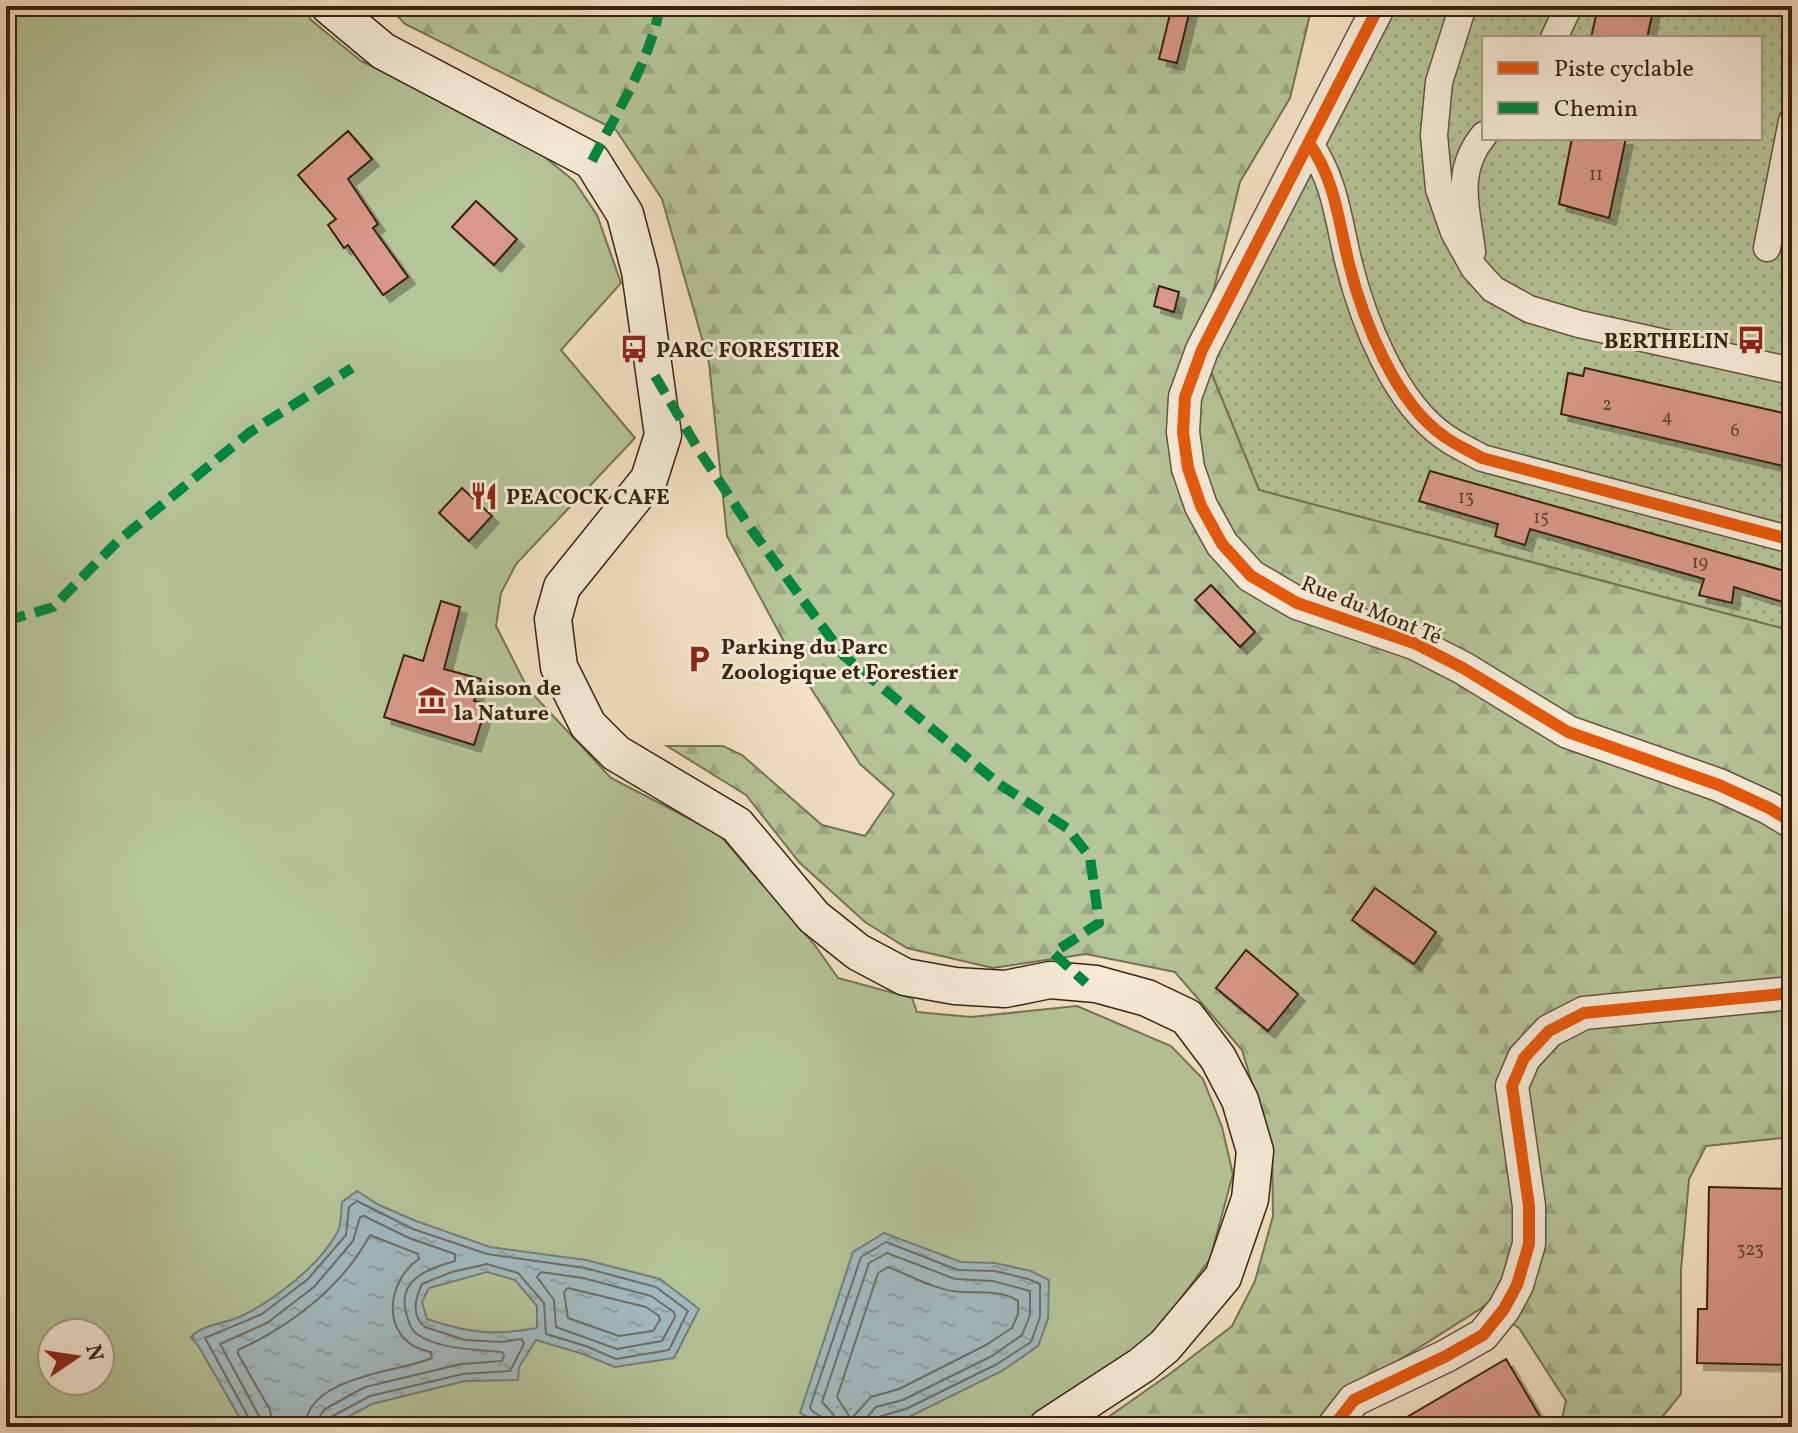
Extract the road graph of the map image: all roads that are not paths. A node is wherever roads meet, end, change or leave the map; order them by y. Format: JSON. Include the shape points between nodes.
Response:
{"nodes":[{"id":1,"x":329,"y":6,"type":"edge"},
{"id":2,"x":1379,"y":6,"type":"edge"},
{"id":3,"x":1463,"y":6,"type":"edge"},
{"id":4,"x":1569,"y":6,"type":"edge"},
{"id":5,"x":1555,"y":36,"type":"edge"},
{"id":6,"x":1792,"y":121,"type":"edge"},
{"id":7,"x":1482,"y":137,"type":"edge"},
{"id":8,"x":1309,"y":143,"type":"junction"},
{"id":9,"x":1767,"y":248,"type":"dead end"},
{"id":10,"x":1474,"y":268,"type":"junction"},
{"id":11,"x":1792,"y":371,"type":"edge"},
{"id":12,"x":1792,"y":540,"type":"edge"},
{"id":13,"x":1792,"y":822,"type":"edge"},
{"id":14,"x":1792,"y":993,"type":"edge"},
{"id":15,"x":1047,"y":1427,"type":"edge"},
{"id":16,"x":1333,"y":1427,"type":"edge"}],
"edges":[{"from":1,"to":15,"type":"main road","via":[[383,51],[592,161],[625,214],[640,271],[663,435],[649,479],[562,587],[553,619],[559,667],[588,725],[616,753],[737,825],[814,917],[858,952],[905,977],[955,986],[1005,989],[1050,980],[1096,984],[1147,998],[1187,1017],[1226,1072],[1255,1151],[1250,1199],[1223,1277],[1154,1356]]},
{"from":2,"to":8,"type":"street","name":"Rue du Mont Té"},
{"from":3,"to":10,"type":"street","via":[[1439,82],[1434,135],[1439,189]]},
{"from":4,"to":5,"type":"street"},
{"from":6,"to":9,"type":"street"},
{"from":7,"to":10,"type":"street","via":[[1463,177]]},
{"from":8,"to":12,"type":"street","via":[[1332,188],[1349,264],[1384,362],[1408,399],[1443,436],[1482,458]]},
{"from":8,"to":13,"type":"street","name":"Rue du Mont Té","via":[[1202,350],[1185,397],[1188,468],[1222,544],[1251,576],[1297,603],[1414,643],[1568,732],[1719,785]]},
{"from":10,"to":11,"type":"street","via":[[1493,289],[1529,309]]},
{"from":14,"to":16,"type":"street","via":[[1584,1013],[1549,1031],[1524,1058],[1512,1086],[1529,1206],[1529,1244],[1504,1309],[1483,1335],[1354,1400]]}]}
